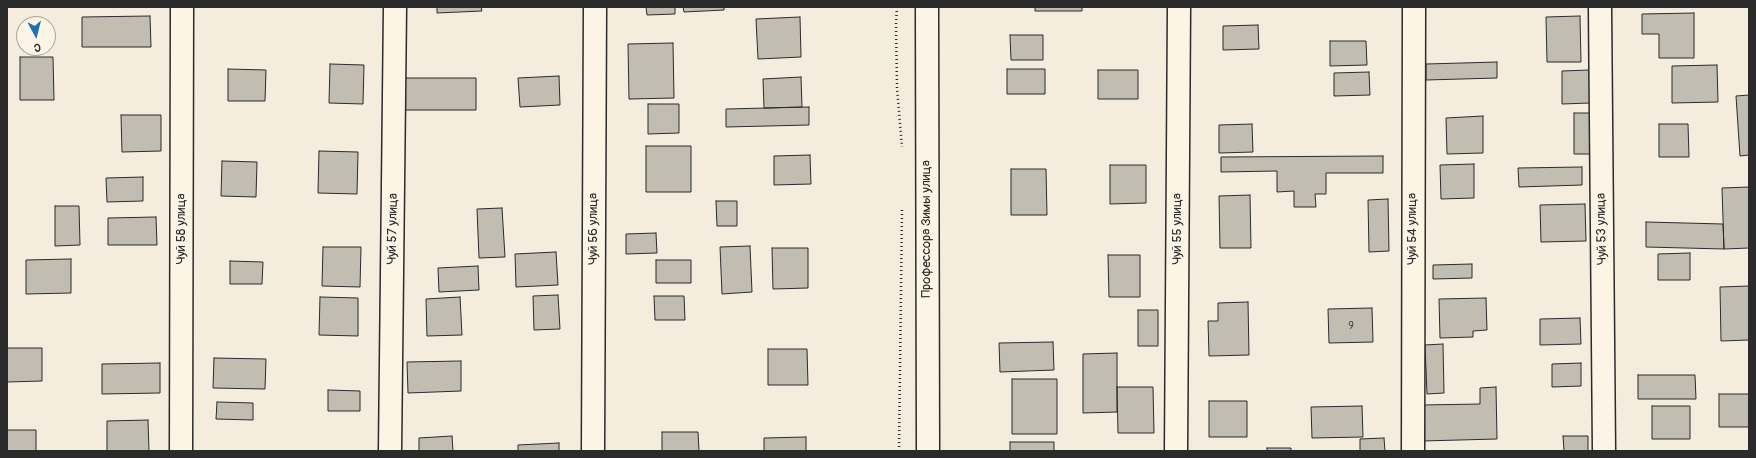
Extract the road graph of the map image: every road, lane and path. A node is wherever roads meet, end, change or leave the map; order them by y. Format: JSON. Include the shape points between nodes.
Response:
{"nodes":[{"id":1,"x":182,"y":7,"type":"edge"},
{"id":2,"x":395,"y":7,"type":"edge"},
{"id":3,"x":595,"y":7,"type":"edge"},
{"id":4,"x":898,"y":7,"type":"edge"},
{"id":5,"x":927,"y":7,"type":"edge"},
{"id":6,"x":1180,"y":7,"type":"edge"},
{"id":7,"x":1414,"y":7,"type":"edge"},
{"id":8,"x":1600,"y":7,"type":"edge"},
{"id":9,"x":902,"y":154,"type":"dead end"},
{"id":10,"x":902,"y":207,"type":"dead end"},
{"id":11,"x":181,"y":451,"type":"edge"},
{"id":12,"x":390,"y":451,"type":"edge"},
{"id":13,"x":593,"y":451,"type":"edge"},
{"id":14,"x":899,"y":451,"type":"edge"},
{"id":15,"x":928,"y":451,"type":"edge"},
{"id":16,"x":1176,"y":451,"type":"edge"},
{"id":17,"x":1413,"y":451,"type":"edge"},
{"id":18,"x":1604,"y":451,"type":"edge"}],
"edges":[{"from":1,"to":11,"type":"street","name":"Чуй 58 улица"},
{"from":2,"to":12,"type":"street","name":"Чуй 57 улица"},
{"from":3,"to":13,"type":"street","name":"Чуй 56 улица"},
{"from":4,"to":9,"type":"path","via":[[897,88]]},
{"from":5,"to":15,"type":"street","name":"Профессора Зимы улица"},
{"from":6,"to":16,"type":"street","name":"Чуй 55 улица"},
{"from":7,"to":17,"type":"street","name":"Чуй 54 улица"},
{"from":8,"to":18,"type":"street","name":"Чуй 53 улица"},
{"from":10,"to":14,"type":"path"}]}
